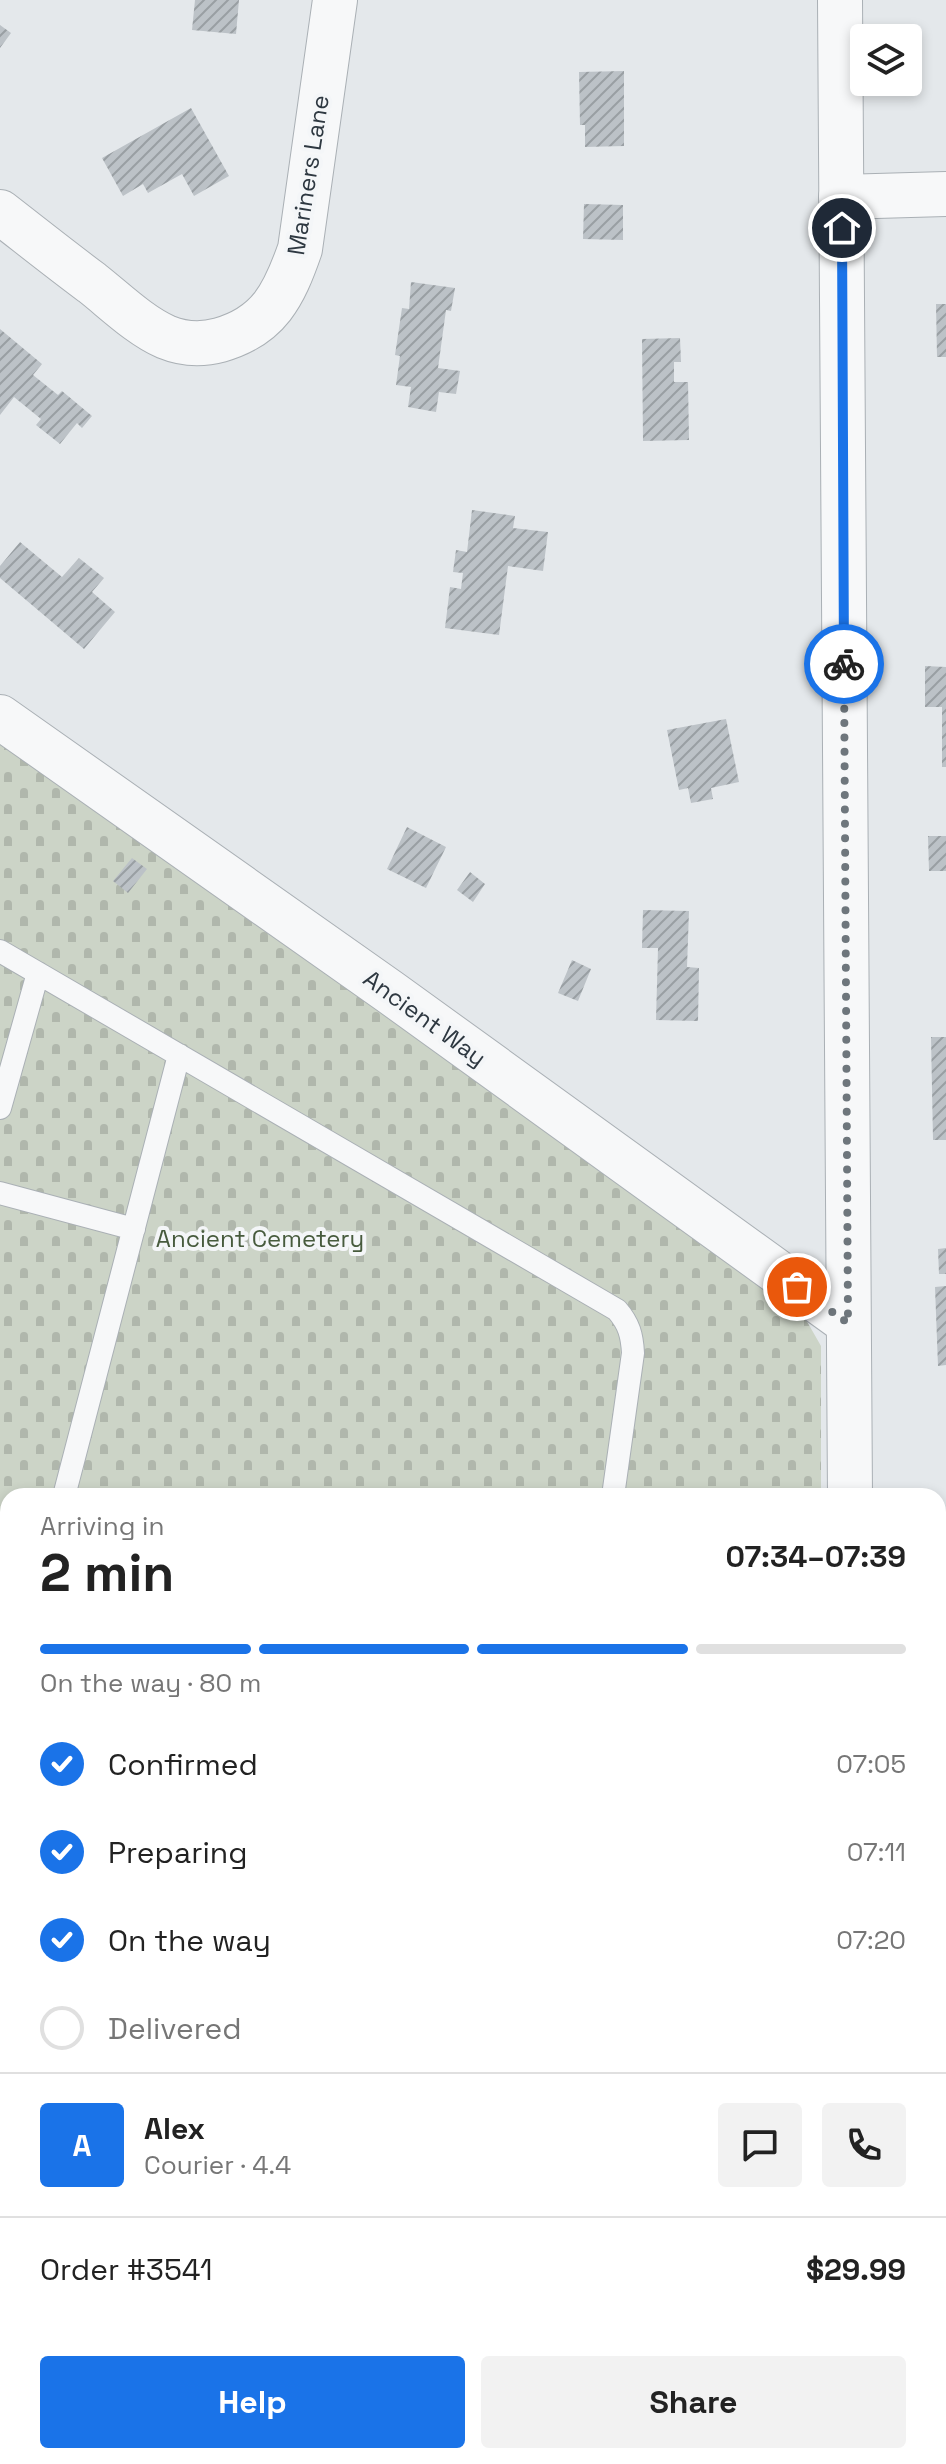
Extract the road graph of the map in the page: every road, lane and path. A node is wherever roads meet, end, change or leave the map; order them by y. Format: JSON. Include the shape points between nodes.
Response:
{"nodes":[{"id":1,"x":335,"y":0,"type":"edge"},
{"id":2,"x":840,"y":0,"type":"edge"},
{"id":3,"x":946,"y":194,"type":"edge"},
{"id":4,"x":841,"y":197,"type":"junction"},
{"id":5,"x":0,"y":212,"type":"edge"},
{"id":6,"x":0,"y":717,"type":"edge"},
{"id":7,"x":0,"y":951,"type":"edge"},
{"id":8,"x":38,"y":973,"type":"junction"},
{"id":9,"x":179,"y":1055,"type":"junction"},
{"id":10,"x":0,"y":1108,"type":"edge"},
{"id":11,"x":0,"y":1193,"type":"edge"},
{"id":12,"x":134,"y":1229,"type":"junction"},
{"id":13,"x":848,"y":1323,"type":"junction"},
{"id":14,"x":66,"y":1488,"type":"edge"},
{"id":15,"x":614,"y":1488,"type":"edge"},
{"id":16,"x":850,"y":1488,"type":"edge"}],
"edges":[{"from":1,"to":5,"type":"street","name":"Mariners Lane","via":[[300,249],[274,303],[247,331],[208,343],[169,338]]},
{"from":2,"to":4,"type":"street"},
{"from":3,"to":4,"type":"street"},
{"from":4,"to":13,"type":"street"},
{"from":6,"to":13,"type":"street","name":"Ancient Way"},
{"from":7,"to":8,"type":"lane"},
{"from":8,"to":9,"type":"lane"},
{"from":8,"to":10,"type":"lane"},
{"from":9,"to":12,"type":"lane"},
{"from":9,"to":15,"type":"lane","via":[[617,1310],[632,1334],[633,1353]]},
{"from":11,"to":12,"type":"lane"},
{"from":12,"to":14,"type":"lane"},
{"from":13,"to":16,"type":"street"}]}
